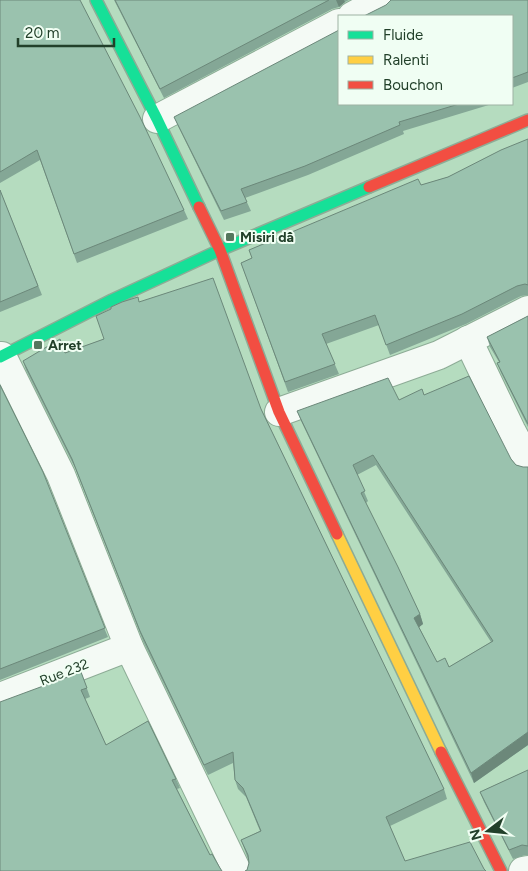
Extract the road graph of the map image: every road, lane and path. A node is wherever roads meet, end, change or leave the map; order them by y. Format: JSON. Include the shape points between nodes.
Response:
{"nodes":[{"id":1,"x":96,"y":0,"type":"edge"},
{"id":2,"x":382,"y":0,"type":"edge"},
{"id":3,"x":354,"y":15,"type":"edge"},
{"id":4,"x":338,"y":24,"type":"edge"},
{"id":5,"x":157,"y":120,"type":"junction"},
{"id":6,"x":528,"y":120,"type":"edge"},
{"id":7,"x":220,"y":250,"type":"junction"},
{"id":8,"x":528,"y":310,"type":"edge"},
{"id":9,"x":468,"y":340,"type":"junction"},
{"id":10,"x":1,"y":357,"type":"edge"},
{"id":11,"x":279,"y":412,"type":"junction"},
{"id":12,"x":528,"y":462,"type":"edge"},
{"id":13,"x":129,"y":647,"type":"junction"},
{"id":14,"x":0,"y":697,"type":"edge"},
{"id":15,"x":528,"y":870,"type":"edge"},
{"id":16,"x":237,"y":871,"type":"edge"},
{"id":17,"x":501,"y":871,"type":"edge"},
{"id":18,"x":523,"y":871,"type":"edge"}],
"edges":[{"from":1,"to":5,"type":"street"},
{"from":2,"to":3,"type":"street"},
{"from":4,"to":5,"type":"street"},
{"from":5,"to":7,"type":"street"},
{"from":6,"to":7,"type":"street"},
{"from":7,"to":10,"type":"street"},
{"from":7,"to":11,"type":"street"},
{"from":8,"to":9,"type":"street"},
{"from":9,"to":11,"type":"street","via":[[439,355]]},
{"from":9,"to":12,"type":"street"},
{"from":10,"to":13,"type":"street","via":[[60,475]]},
{"from":11,"to":17,"type":"street"},
{"from":13,"to":14,"type":"street","name":"Rue 232"},
{"from":13,"to":16,"type":"street"},
{"from":15,"to":18,"type":"street"}]}
